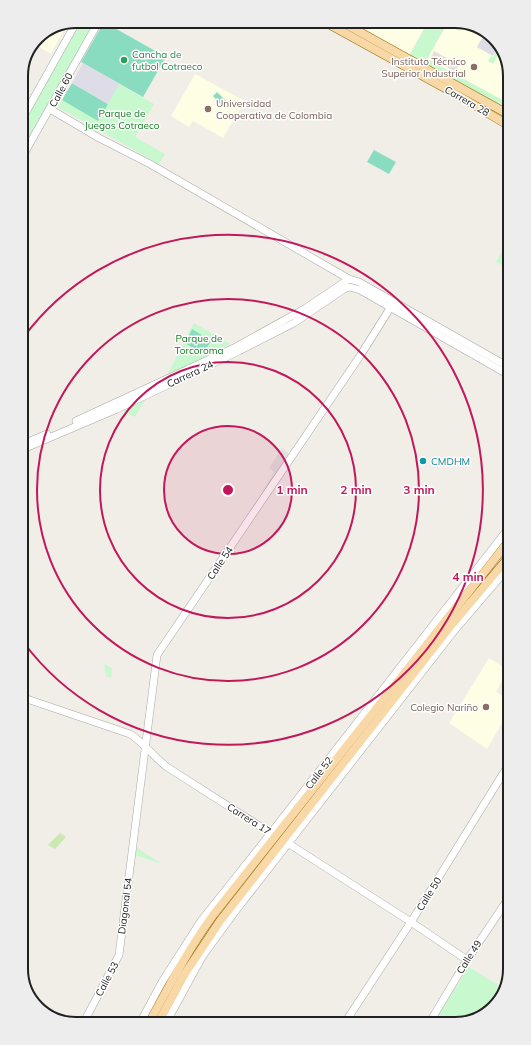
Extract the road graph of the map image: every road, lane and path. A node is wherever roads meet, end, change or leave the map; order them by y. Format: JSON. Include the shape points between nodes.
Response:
{"nodes":[{"id":1,"x":73,"y":28,"type":"edge"},
{"id":2,"x":95,"y":28,"type":"edge"},
{"id":3,"x":336,"y":28,"type":"edge"},
{"id":4,"x":353,"y":28,"type":"edge"},
{"id":5,"x":28,"y":108,"type":"edge"},
{"id":6,"x":50,"y":109,"type":"junction"},
{"id":7,"x":503,"y":111,"type":"edge"},
{"id":8,"x":503,"y":122,"type":"edge"},
{"id":9,"x":28,"y":148,"type":"edge"},
{"id":10,"x":349,"y":279,"type":"junction"},
{"id":11,"x":350,"y":286,"type":"junction"},
{"id":12,"x":392,"y":304,"type":"junction"},
{"id":13,"x":503,"y":364,"type":"edge"},
{"id":14,"x":503,"y":372,"type":"edge"},
{"id":15,"x":28,"y":442,"type":"edge"},
{"id":16,"x":28,"y":447,"type":"edge"},
{"id":17,"x":503,"y":536,"type":"edge"},
{"id":18,"x":503,"y":549,"type":"edge"},
{"id":19,"x":503,"y":564,"type":"edge"},
{"id":20,"x":503,"y":574,"type":"edge"},
{"id":21,"x":28,"y":699,"type":"edge"},
{"id":22,"x":146,"y":747,"type":"junction"},
{"id":23,"x":503,"y":774,"type":"edge"},
{"id":24,"x":280,"y":839,"type":"junction"},
{"id":25,"x":132,"y":857,"type":"joint"},
{"id":26,"x":503,"y":906,"type":"edge"},
{"id":27,"x":411,"y":922,"type":"junction"},
{"id":28,"x":119,"y":955,"type":"joint"},
{"id":29,"x":467,"y":960,"type":"junction"},
{"id":30,"x":87,"y":1017,"type":"edge"},
{"id":31,"x":143,"y":1017,"type":"edge"},
{"id":32,"x":152,"y":1017,"type":"edge"},
{"id":33,"x":161,"y":1017,"type":"edge"},
{"id":34,"x":169,"y":1017,"type":"edge"},
{"id":35,"x":349,"y":1017,"type":"edge"},
{"id":36,"x":433,"y":1017,"type":"edge"}],
"edges":[{"from":1,"to":5,"type":"street","name":"Calle 60"},
{"from":2,"to":6,"type":"street","name":"Calle 60"},
{"from":3,"to":8,"type":"main road","name":"Carrera 28"},
{"from":4,"to":7,"type":"main road","name":"Carrera 28"},
{"from":6,"to":9,"type":"street","name":"Calle 60"},
{"from":6,"to":10,"type":"street"},
{"from":10,"to":11,"type":"street"},
{"from":10,"to":12,"type":"street","via":[[359,282]]},
{"from":10,"to":15,"type":"street","name":"Carrera 24","via":[[306,308],[234,348],[68,426]]},
{"from":11,"to":12,"type":"street"},
{"from":11,"to":16,"type":"street","name":"Carrera 24","via":[[294,323],[239,351],[117,409]]},
{"from":12,"to":13,"type":"street"},
{"from":12,"to":14,"type":"street"},
{"from":12,"to":22,"type":"street","name":"Calle 54","via":[[360,356],[157,655]]},
{"from":17,"to":24,"type":"street","name":"Calle 52"},
{"from":18,"to":24,"type":"main road","name":"Calle 52"},
{"from":19,"to":24,"type":"main road","name":"Calle 52"},
{"from":20,"to":24,"type":"street","name":"Calle 52"},
{"from":21,"to":22,"type":"street","name":"Carrera 17","via":[[130,734]]},
{"from":22,"to":24,"type":"street","name":"Carrera 17","via":[[167,768]]},
{"from":22,"to":25,"type":"street","name":"Calle 54"},
{"from":23,"to":27,"type":"street","name":"Calle 50"},
{"from":24,"to":27,"type":"street","name":"Carrera 17"},
{"from":24,"to":31,"type":"street","name":"Calle 52","via":[[201,921]]},
{"from":24,"to":32,"type":"main road","name":"Calle 52","via":[[205,926]]},
{"from":24,"to":33,"type":"main road","name":"Calle 52","via":[[196,955]]},
{"from":24,"to":34,"type":"street","name":"Calle 52","via":[[237,909],[202,957]]},
{"from":25,"to":28,"type":"street","name":"Diagonal 54"},
{"from":26,"to":29,"type":"street","name":"Calle 49"},
{"from":27,"to":29,"type":"street","name":"Carrera 17"},
{"from":27,"to":35,"type":"street","name":"Calle 50"},
{"from":28,"to":30,"type":"street","name":"Calle 53"},
{"from":29,"to":36,"type":"street","name":"Calle 49"}]}
